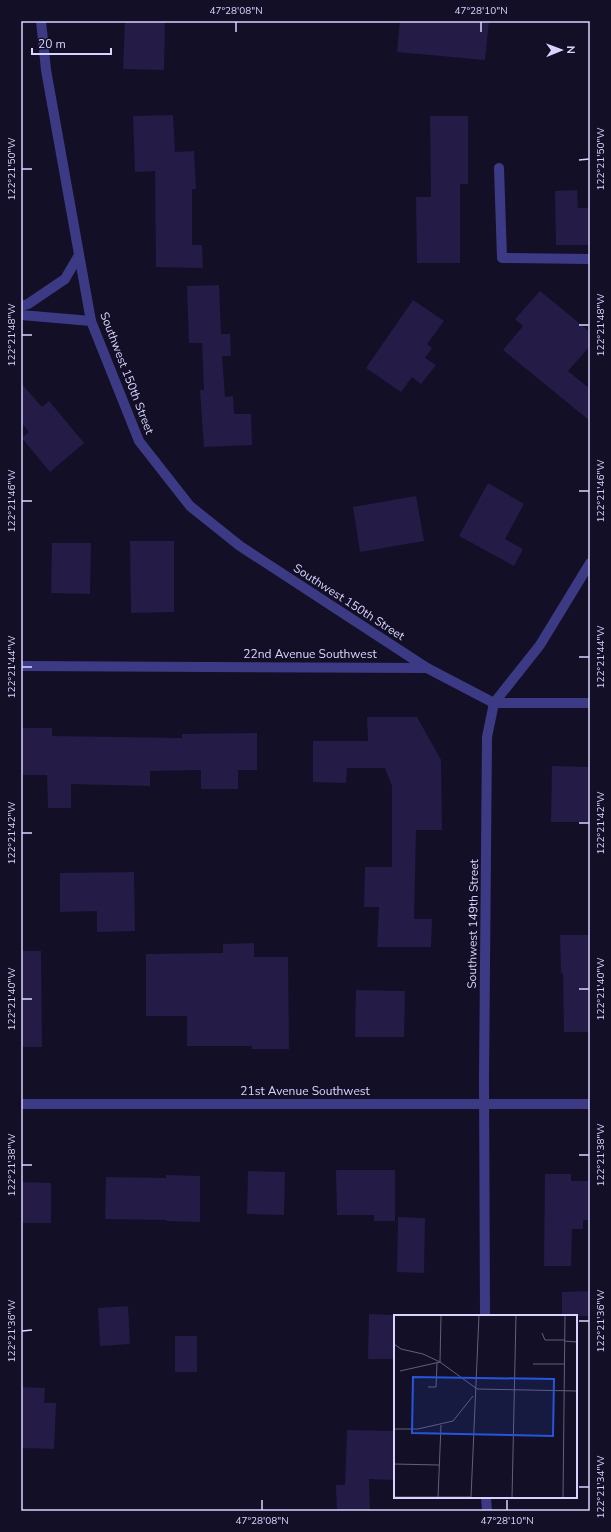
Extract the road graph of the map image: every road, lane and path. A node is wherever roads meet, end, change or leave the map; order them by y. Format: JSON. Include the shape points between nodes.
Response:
{"nodes":[{"id":1,"x":42,"y":21,"type":"edge"},
{"id":2,"x":499,"y":168,"type":"dead end"},
{"id":3,"x":79,"y":255,"type":"junction"},
{"id":4,"x":590,"y":259,"type":"edge"},
{"id":5,"x":21,"y":306,"type":"edge"},
{"id":6,"x":21,"y":315,"type":"edge"},
{"id":7,"x":91,"y":321,"type":"junction"},
{"id":8,"x":590,"y":563,"type":"edge"},
{"id":9,"x":21,"y":666,"type":"edge"},
{"id":10,"x":427,"y":668,"type":"junction"},
{"id":11,"x":494,"y":703,"type":"junction"},
{"id":12,"x":590,"y":703,"type":"edge"},
{"id":13,"x":21,"y":1104,"type":"edge"},
{"id":14,"x":484,"y":1104,"type":"junction"},
{"id":15,"x":590,"y":1104,"type":"edge"},
{"id":16,"x":485,"y":1315,"type":"edge"},
{"id":17,"x":486,"y":1498,"type":"edge"},
{"id":18,"x":486,"y":1511,"type":"edge"}],
"edges":[{"from":1,"to":3,"type":"street","name":"Southwest 150th Street","via":[[46,70]]},
{"from":2,"to":4,"type":"street","via":[[502,258]]},
{"from":3,"to":5,"type":"street","via":[[66,279]]},
{"from":3,"to":7,"type":"street","name":"Southwest 150th Street"},
{"from":6,"to":7,"type":"street"},
{"from":7,"to":10,"type":"street","name":"Southwest 150th Street","via":[[139,441],[190,506],[240,546]]},
{"from":8,"to":11,"type":"street","name":"Southwest 149th Street","via":[[540,645]]},
{"from":9,"to":10,"type":"street","name":"22nd Avenue Southwest"},
{"from":10,"to":11,"type":"street","name":"22nd Avenue Southwest"},
{"from":11,"to":12,"type":"street","name":"22nd Avenue Southwest"},
{"from":11,"to":14,"type":"street","name":"Southwest 149th Street","via":[[487,736]]},
{"from":13,"to":14,"type":"street","name":"21st Avenue Southwest"},
{"from":14,"to":15,"type":"street","name":"21st Avenue Southwest"},
{"from":14,"to":16,"type":"street","name":"Southwest 149th Street"},
{"from":17,"to":18,"type":"street"}]}
